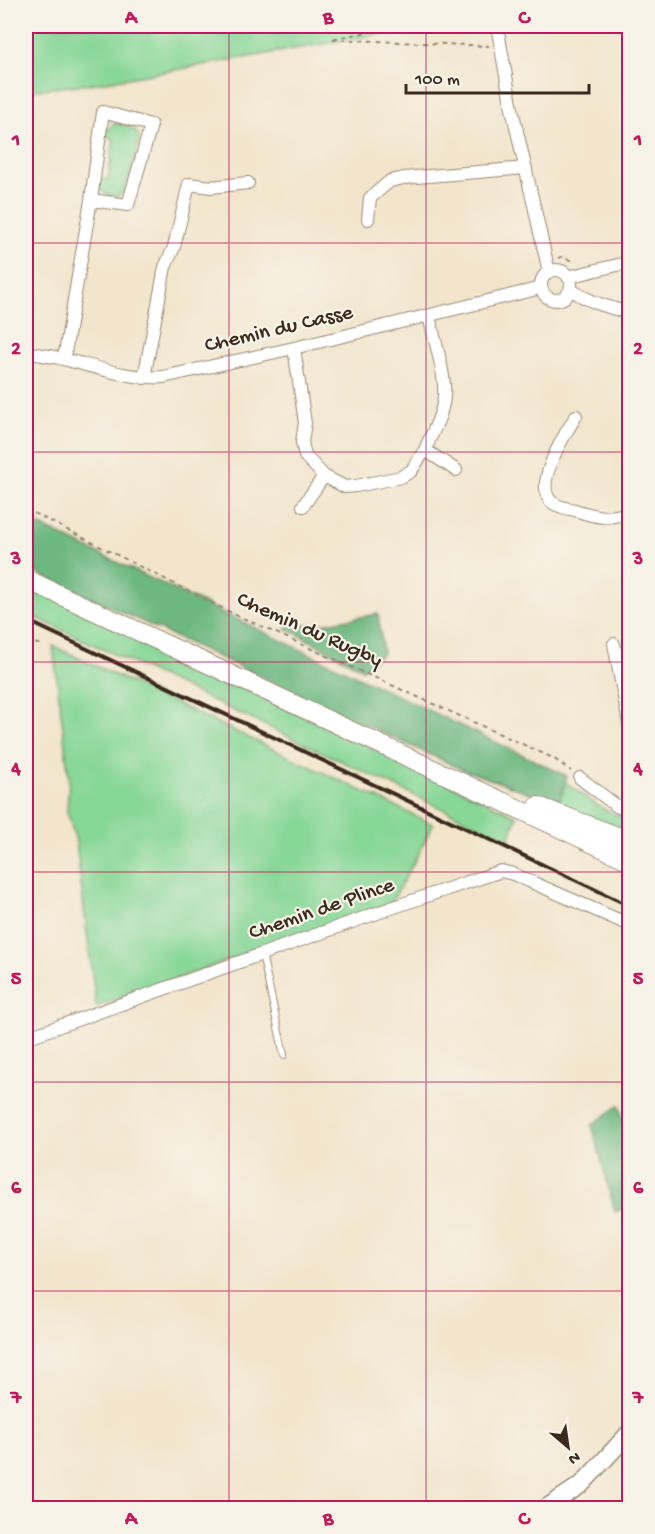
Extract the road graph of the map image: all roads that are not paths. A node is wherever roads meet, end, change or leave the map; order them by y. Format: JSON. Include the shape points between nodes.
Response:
{"nodes":[{"id":1,"x":497,"y":26,"type":"edge"},
{"id":2,"x":526,"y":168,"type":"junction"},
{"id":3,"x":248,"y":183,"type":"dead end"},
{"id":4,"x":91,"y":200,"type":"junction"},
{"id":5,"x":368,"y":219,"type":"dead end"},
{"id":6,"x":630,"y":262,"type":"edge"},
{"id":7,"x":549,"y":272,"type":"junction"},
{"id":8,"x":569,"y":283,"type":"junction"},
{"id":9,"x":541,"y":288,"type":"junction"},
{"id":10,"x":630,"y":313,"type":"edge"},
{"id":11,"x":429,"y":316,"type":"junction"},
{"id":12,"x":294,"y":348,"type":"junction"},
{"id":13,"x":26,"y":352,"type":"edge"},
{"id":14,"x":64,"y":359,"type":"junction"},
{"id":15,"x":144,"y":378,"type":"junction"},
{"id":16,"x":576,"y":416,"type":"dead end"},
{"id":17,"x":425,"y":450,"type":"junction"},
{"id":18,"x":456,"y":470,"type":"dead end"},
{"id":19,"x":324,"y":476,"type":"junction"},
{"id":20,"x":303,"y":506,"type":"dead end"},
{"id":21,"x":630,"y":513,"type":"edge"},
{"id":22,"x":26,"y":579,"type":"edge"},
{"id":23,"x":614,"y":644,"type":"dead end"},
{"id":24,"x":630,"y":729,"type":"edge"},
{"id":25,"x":405,"y":756,"type":"junction"},
{"id":26,"x":580,"y":778,"type":"road end"},
{"id":27,"x":630,"y":808,"type":"edge"},
{"id":28,"x":630,"y":841,"type":"edge"},
{"id":29,"x":630,"y":861,"type":"edge"},
{"id":30,"x":630,"y":925,"type":"edge"},
{"id":31,"x":262,"y":953,"type":"junction"},
{"id":32,"x":26,"y":1038,"type":"edge"},
{"id":33,"x":284,"y":1055,"type":"dead end"},
{"id":34,"x":630,"y":1432,"type":"edge"},
{"id":35,"x":546,"y":1509,"type":"edge"}],
"edges":[{"from":1,"to":2,"type":"street"},
{"from":2,"to":5,"type":"street","via":[[390,181],[370,198]]},
{"from":2,"to":7,"type":"street"},
{"from":3,"to":15,"type":"street","via":[[211,187],[189,184],[174,247],[165,267]]},
{"from":4,"to":4,"type":"street","via":[[104,112],[151,125],[128,205]]},
{"from":4,"to":14,"type":"street"},
{"from":6,"to":8,"type":"street"},
{"from":7,"to":8,"type":"street","via":[[561,271]]},
{"from":7,"to":9,"type":"street","via":[[542,279]]},
{"from":8,"to":9,"type":"street","via":[[564,297],[555,300]]},
{"from":8,"to":10,"type":"street","via":[[586,300]]},
{"from":9,"to":11,"type":"street","name":"Chemin du Casse"},
{"from":11,"to":12,"type":"street","name":"Chemin du Casse"},
{"from":11,"to":17,"type":"street","via":[[444,396]]},
{"from":12,"to":15,"type":"street","name":"Chemin du Casse"},
{"from":12,"to":19,"type":"street","via":[[305,423],[305,456]]},
{"from":13,"to":14,"type":"street","name":"Chemin du Casse"},
{"from":14,"to":15,"type":"street","name":"Chemin du Casse"},
{"from":16,"to":21,"type":"street","via":[[559,443],[545,484],[547,494],[554,504],[601,518]]},
{"from":17,"to":18,"type":"street"},
{"from":17,"to":19,"type":"street","via":[[411,471],[401,477],[345,486]]},
{"from":19,"to":20,"type":"street"},
{"from":22,"to":25,"type":"main road"},
{"from":23,"to":24,"type":"street"},
{"from":25,"to":28,"type":"main road"},
{"from":25,"to":29,"type":"main road"},
{"from":26,"to":27,"type":"street","via":[[618,807]]},
{"from":30,"to":31,"type":"street","name":"Chemin de Plince","via":[[500,869]]},
{"from":31,"to":32,"type":"street","name":"Chemin de Plince"},
{"from":31,"to":33,"type":"lane"},
{"from":34,"to":35,"type":"main road","via":[[582,1484]]}]}
